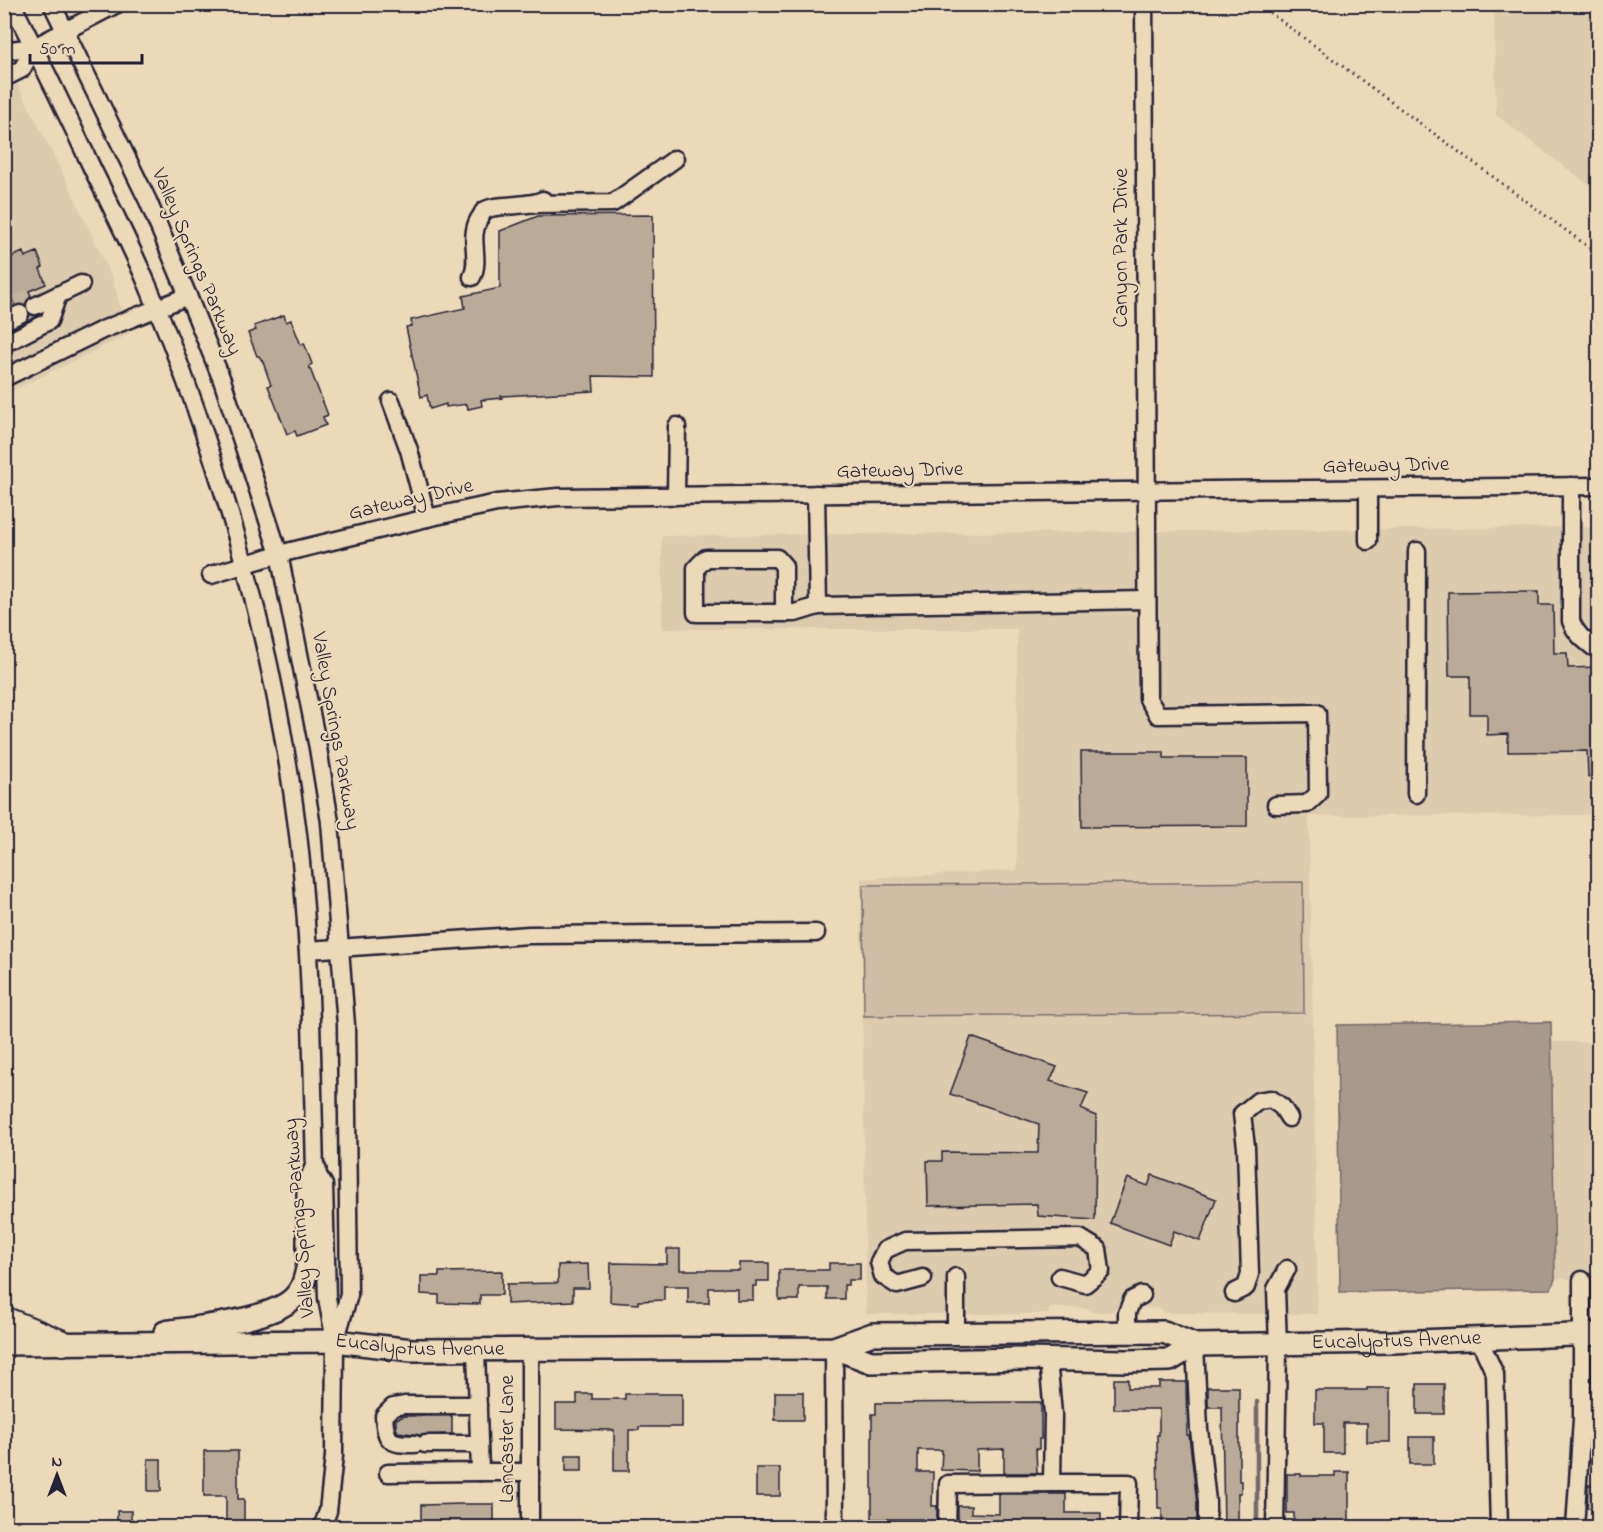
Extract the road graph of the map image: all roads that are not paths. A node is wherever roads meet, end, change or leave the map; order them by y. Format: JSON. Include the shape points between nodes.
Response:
{"nodes":[{"id":1,"x":12,"y":4,"type":"edge"},
{"id":2,"x":51,"y":4,"type":"edge"},
{"id":3,"x":117,"y":4,"type":"edge"},
{"id":4,"x":1144,"y":4,"type":"edge"},
{"id":5,"x":65,"y":31,"type":"junction"},
{"id":6,"x":34,"y":47,"type":"junction"},
{"id":7,"x":4,"y":53,"type":"edge"},
{"id":8,"x":4,"y":78,"type":"edge"},
{"id":9,"x":675,"y":159,"type":"dead end"},
{"id":10,"x":554,"y":192,"type":"dead end"},
{"id":11,"x":534,"y":204,"type":"junction"},
{"id":12,"x":472,"y":277,"type":"dead end"},
{"id":13,"x":58,"y":295,"type":"junction"},
{"id":14,"x":188,"y":296,"type":"junction"},
{"id":15,"x":157,"y":308,"type":"junction"},
{"id":16,"x":13,"y":314,"type":"tunnel mouth"},
{"id":17,"x":4,"y":331,"type":"edge"},
{"id":18,"x":4,"y":338,"type":"edge"},
{"id":19,"x":4,"y":378,"type":"edge"},
{"id":20,"x":391,"y":401,"type":"dead end"},
{"id":21,"x":677,"y":426,"type":"dead end"},
{"id":22,"x":1571,"y":486,"type":"junction"},
{"id":23,"x":1599,"y":486,"type":"edge"},
{"id":24,"x":1368,"y":489,"type":"junction"},
{"id":25,"x":1146,"y":491,"type":"junction"},
{"id":26,"x":816,"y":494,"type":"junction"},
{"id":27,"x":676,"y":496,"type":"junction"},
{"id":28,"x":428,"y":518,"type":"junction"},
{"id":29,"x":1368,"y":541,"type":"dead end"},
{"id":30,"x":1417,"y":551,"type":"dead end"},
{"id":31,"x":279,"y":554,"type":"junction"},
{"id":32,"x":244,"y":565,"type":"junction"},
{"id":33,"x":211,"y":575,"type":"dead end"},
{"id":34,"x":1147,"y":600,"type":"junction"},
{"id":35,"x":818,"y":606,"type":"junction"},
{"id":36,"x":784,"y":613,"type":"junction"},
{"id":37,"x":1599,"y":647,"type":"edge"},
{"id":38,"x":1416,"y":794,"type":"dead end"},
{"id":39,"x":1276,"y":805,"type":"dead end"},
{"id":40,"x":816,"y":933,"type":"dead end"},
{"id":41,"x":341,"y":948,"type":"junction"},
{"id":42,"x":308,"y":950,"type":"junction"},
{"id":43,"x":1289,"y":1118,"type":"dead end"},
{"id":44,"x":315,"y":1170,"type":"junction"},
{"id":45,"x":1287,"y":1269,"type":"dead end"},
{"id":46,"x":956,"y":1277,"type":"dead end"},
{"id":47,"x":1060,"y":1277,"type":"dead end"},
{"id":48,"x":923,"y":1278,"type":"dead end"},
{"id":49,"x":1582,"y":1280,"type":"dead end"},
{"id":50,"x":1234,"y":1293,"type":"dead end"},
{"id":51,"x":1142,"y":1295,"type":"dead end"},
{"id":52,"x":4,"y":1319,"type":"edge"},
{"id":53,"x":1127,"y":1333,"type":"junction"},
{"id":54,"x":956,"y":1334,"type":"junction"},
{"id":55,"x":1591,"y":1334,"type":"edge"},
{"id":56,"x":1479,"y":1339,"type":"junction"},
{"id":57,"x":335,"y":1341,"type":"junction"},
{"id":58,"x":63,"y":1343,"type":"junction"},
{"id":59,"x":108,"y":1343,"type":"junction"},
{"id":60,"x":4,"y":1344,"type":"edge"},
{"id":61,"x":1196,"y":1345,"type":"junction"},
{"id":62,"x":1278,"y":1345,"type":"junction"},
{"id":63,"x":834,"y":1348,"type":"junction"},
{"id":64,"x":476,"y":1350,"type":"junction"},
{"id":65,"x":530,"y":1351,"type":"junction"},
{"id":66,"x":1048,"y":1359,"type":"junction"},
{"id":67,"x":478,"y":1405,"type":"junction"},
{"id":68,"x":479,"y":1444,"type":"junction"},
{"id":69,"x":480,"y":1472,"type":"junction"},
{"id":70,"x":530,"y":1472,"type":"junction"},
{"id":71,"x":388,"y":1473,"type":"dead end"},
{"id":72,"x":1052,"y":1483,"type":"junction"},
{"id":73,"x":322,"y":1527,"type":"edge"},
{"id":74,"x":530,"y":1527,"type":"edge"},
{"id":75,"x":835,"y":1527,"type":"edge"},
{"id":76,"x":947,"y":1527,"type":"edge"},
{"id":77,"x":1128,"y":1527,"type":"edge"},
{"id":78,"x":1207,"y":1527,"type":"edge"},
{"id":79,"x":1275,"y":1527,"type":"edge"},
{"id":80,"x":1498,"y":1527,"type":"edge"},
{"id":81,"x":1575,"y":1527,"type":"edge"}],
"edges":[{"from":1,"to":6,"type":"street","name":"Valley Springs Parkway"},
{"from":2,"to":5,"type":"street","name":"Valley Springs Parkway"},
{"from":3,"to":5,"type":"street"},
{"from":4,"to":25,"type":"street","name":"Canyon Park Drive"},
{"from":5,"to":6,"type":"street"},
{"from":5,"to":14,"type":"street","name":"Valley Springs Parkway","via":[[148,201]]},
{"from":6,"to":7,"type":"street"},
{"from":6,"to":8,"type":"street","via":[[22,69]]},
{"from":6,"to":15,"type":"street","name":"Valley Springs Parkway"},
{"from":9,"to":11,"type":"street","via":[[613,203]]},
{"from":10,"to":11,"type":"street"},
{"from":11,"to":12,"type":"street","via":[[484,211],[473,229],[477,267]]},
{"from":13,"to":13,"type":"street","via":[[78,279],[35,306]]},
{"from":13,"to":18,"type":"street","via":[[49,321],[12,339]]},
{"from":14,"to":15,"type":"street"},
{"from":14,"to":31,"type":"street","name":"Valley Springs Parkway","via":[[222,380]]},
{"from":15,"to":19,"type":"street"},
{"from":15,"to":32,"type":"street","name":"Valley Springs Parkway","via":[[200,418]]},
{"from":16,"to":17,"type":"street"},
{"from":20,"to":28,"type":"street"},
{"from":21,"to":27,"type":"street"},
{"from":22,"to":23,"type":"street","name":"Gateway Drive"},
{"from":22,"to":24,"type":"street","name":"Gateway Drive"},
{"from":22,"to":37,"type":"street","via":[[1571,621],[1582,638]]},
{"from":24,"to":25,"type":"street","name":"Gateway Drive"},
{"from":24,"to":29,"type":"street"},
{"from":25,"to":26,"type":"street","name":"Gateway Drive"},
{"from":25,"to":34,"type":"street","name":"Canyon Park Drive"},
{"from":26,"to":27,"type":"street","name":"Gateway Drive"},
{"from":26,"to":35,"type":"street"},
{"from":27,"to":28,"type":"street","name":"Gateway Drive","via":[[558,497],[496,503]]},
{"from":28,"to":31,"type":"street","name":"Gateway Drive"},
{"from":30,"to":38,"type":"street"},
{"from":31,"to":32,"type":"street","name":"Gateway Drive"},
{"from":31,"to":41,"type":"street","name":"Valley Springs Parkway","via":[[327,800]]},
{"from":32,"to":33,"type":"street","name":"Gateway Drive"},
{"from":32,"to":42,"type":"street","name":"Valley Springs Parkway","via":[[285,753],[298,833]]},
{"from":34,"to":35,"type":"street"},
{"from":34,"to":39,"type":"street","name":"Canyon Park Drive","via":[[1148,699],[1158,715],[1317,713],[1318,794],[1307,804]]},
{"from":35,"to":36,"type":"street"},
{"from":36,"to":36,"type":"street","via":[[696,613],[696,568],[706,558],[777,558],[784,566]]},
{"from":40,"to":41,"type":"street","via":[[529,935]]},
{"from":41,"to":42,"type":"street"},
{"from":41,"to":57,"type":"street","name":"Valley Springs Parkway","via":[[346,1025],[349,1295]]},
{"from":42,"to":44,"type":"street","name":"Valley Springs Parkway"},
{"from":43,"to":50,"type":"street","via":[[1271,1100],[1258,1101],[1242,1114],[1250,1274],[1246,1287]]},
{"from":44,"to":57,"type":"street","name":"Valley Springs Parkway","via":[[324,1185],[327,1298]]},
{"from":44,"to":59,"type":"main road","via":[[308,1187],[307,1274],[297,1296],[268,1314]]},
{"from":45,"to":62,"type":"street","via":[[1276,1289]]},
{"from":46,"to":54,"type":"street"},
{"from":47,"to":48,"type":"street","via":[[1085,1284],[1101,1271],[1098,1249],[1080,1239],[905,1241],[885,1250],[879,1262],[883,1276],[897,1285]]},
{"from":49,"to":55,"type":"street"},
{"from":51,"to":53,"type":"street","via":[[1132,1300]]},
{"from":52,"to":58,"type":"highway"},
{"from":53,"to":54,"type":"main road","name":"Eucalyptus Avenue"},
{"from":53,"to":61,"type":"main road","name":"Eucalyptus Avenue","via":[[1164,1332]]},
{"from":54,"to":63,"type":"main road","name":"Eucalyptus Avenue","via":[[873,1334]]},
{"from":55,"to":56,"type":"main road","name":"Eucalyptus Avenue"},
{"from":55,"to":81,"type":"street"},
{"from":56,"to":62,"type":"main road","name":"Eucalyptus Avenue"},
{"from":56,"to":80,"type":"street","via":[[1495,1374]]},
{"from":57,"to":59,"type":"main road","name":"Eucalyptus Avenue"},
{"from":57,"to":64,"type":"main road","name":"Eucalyptus Avenue","via":[[412,1350]]},
{"from":57,"to":73,"type":"street","via":[[334,1456],[328,1511]]},
{"from":58,"to":59,"type":"main road","name":"Eucalyptus Avenue"},
{"from":58,"to":60,"type":"main road","name":"Eucalyptus Avenue"},
{"from":61,"to":62,"type":"main road","name":"Eucalyptus Avenue"},
{"from":61,"to":66,"type":"main road","name":"Eucalyptus Avenue","via":[[1170,1360]]},
{"from":61,"to":78,"type":"street"},
{"from":62,"to":79,"type":"street"},
{"from":63,"to":65,"type":"main road","name":"Eucalyptus Avenue"},
{"from":63,"to":66,"type":"main road","name":"Eucalyptus Avenue","via":[[871,1362]]},
{"from":63,"to":75,"type":"street"},
{"from":64,"to":65,"type":"main road","name":"Eucalyptus Avenue"},
{"from":64,"to":67,"type":"street"},
{"from":65,"to":70,"type":"street","name":"Lancaster Lane"},
{"from":66,"to":72,"type":"street","via":[[1053,1414]]},
{"from":67,"to":68,"type":"street"},
{"from":67,"to":68,"type":"street","via":[[404,1405],[393,1407],[384,1416],[385,1434],[396,1444]]},
{"from":68,"to":69,"type":"street"},
{"from":69,"to":70,"type":"street"},
{"from":69,"to":71,"type":"street"},
{"from":70,"to":74,"type":"street","name":"Lancaster Lane"},
{"from":72,"to":76,"type":"street","via":[[948,1484]]},
{"from":72,"to":77,"type":"street","via":[[1129,1484]]}]}
